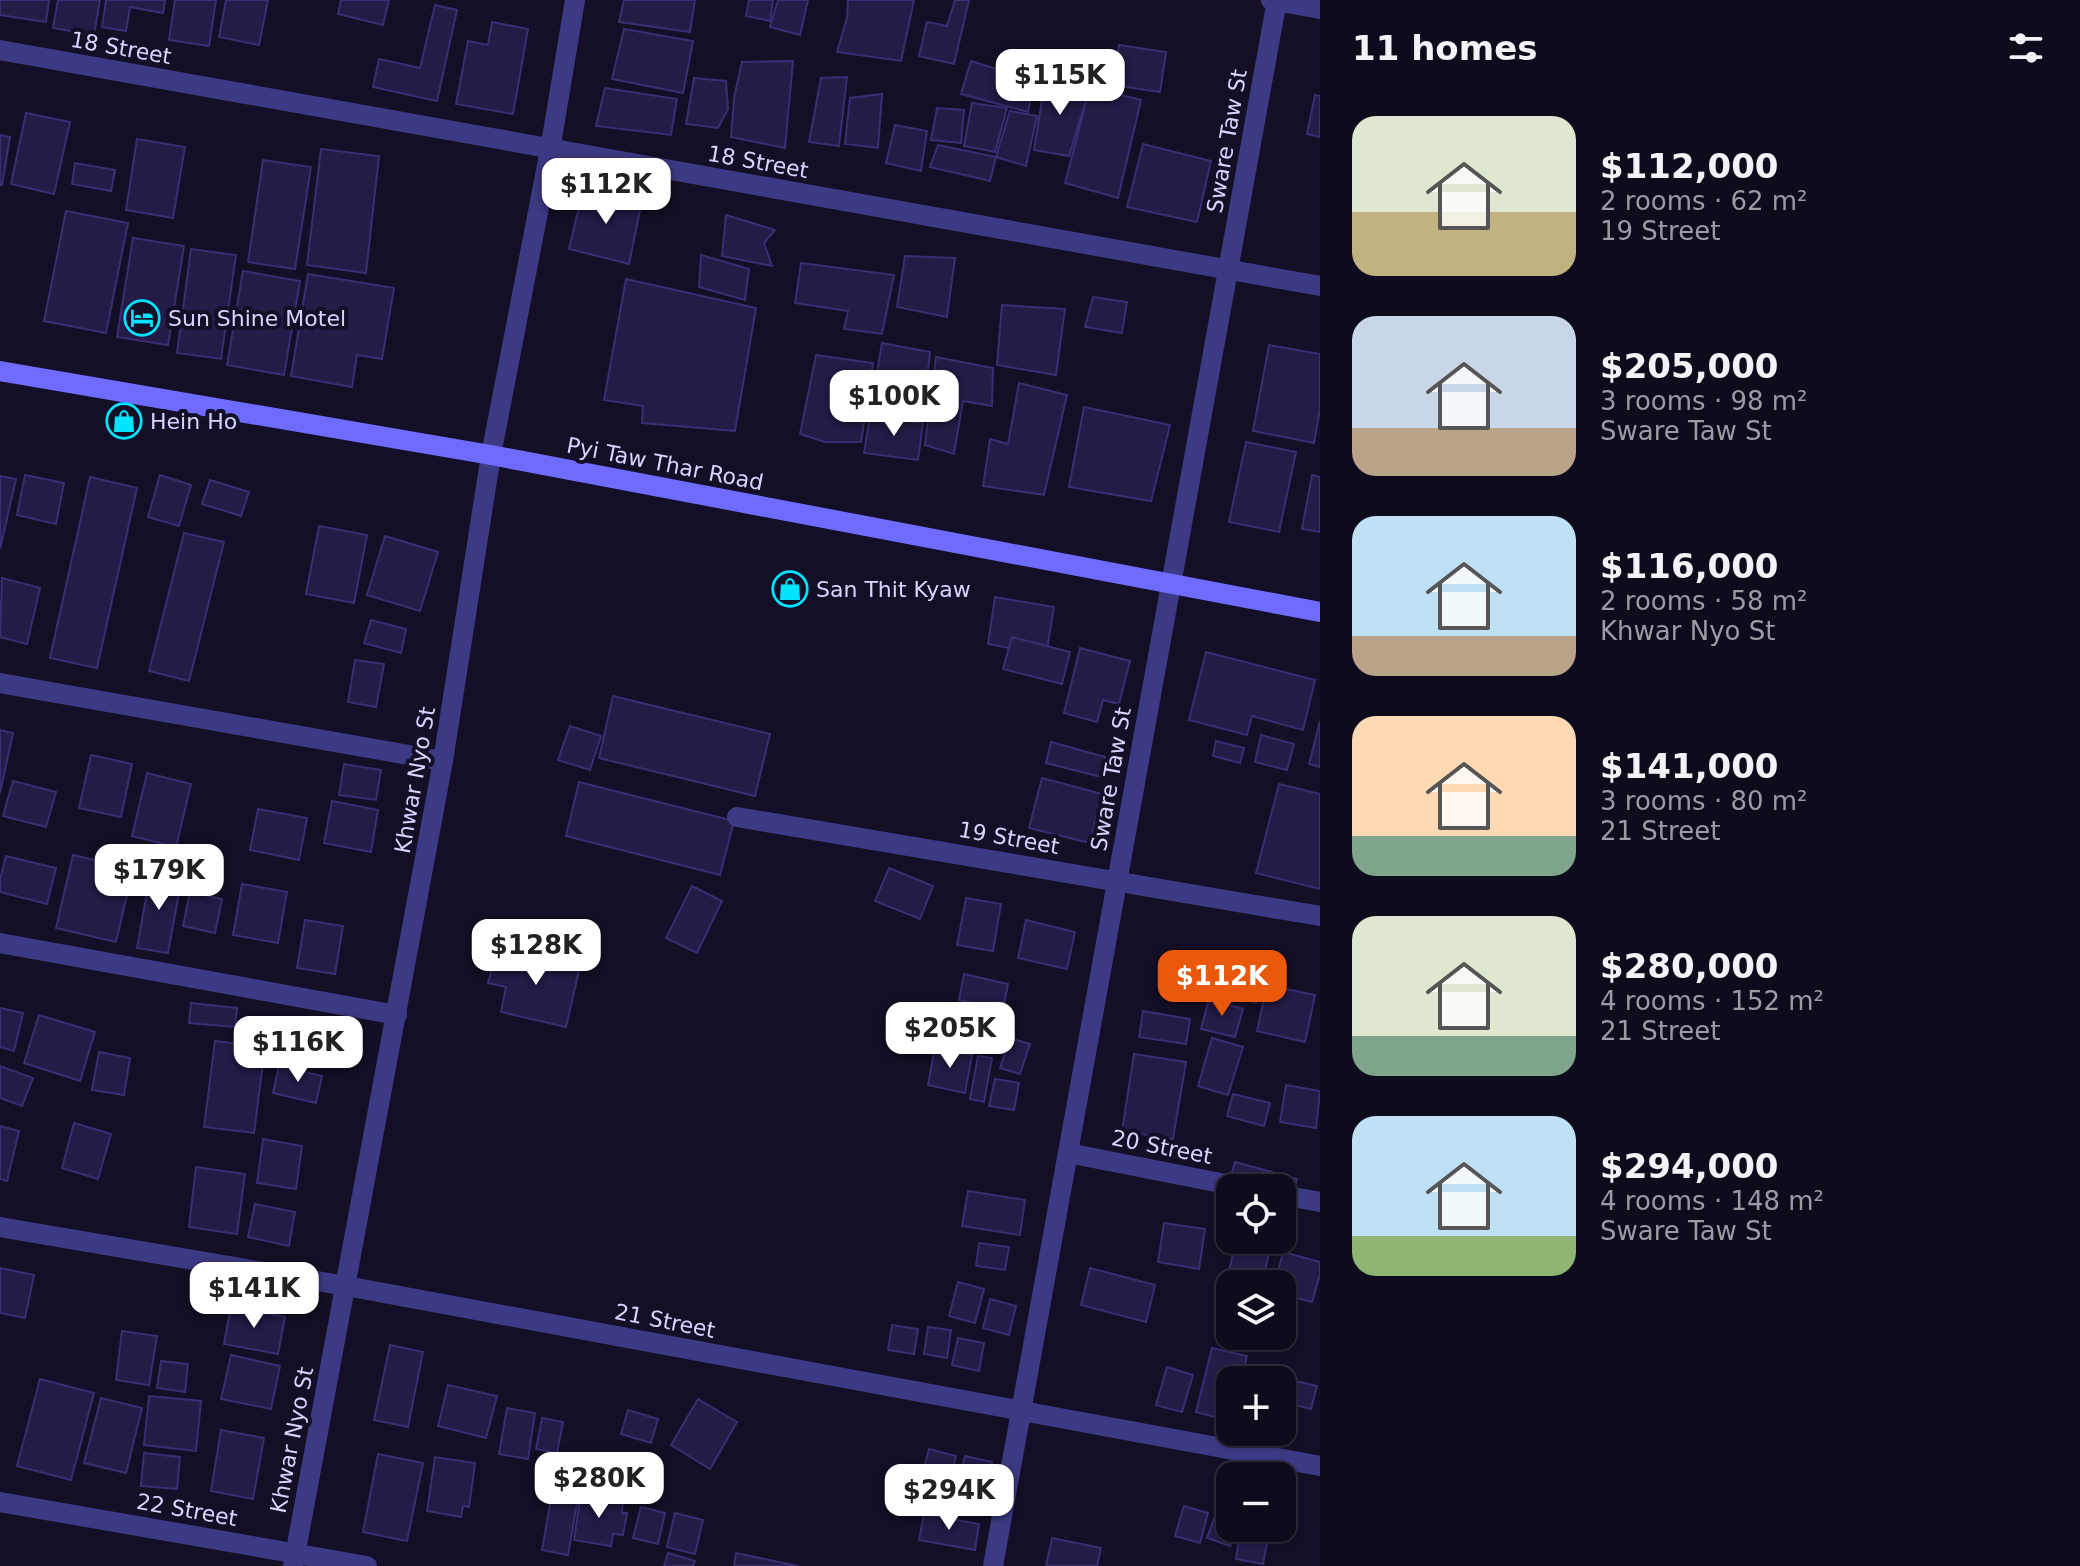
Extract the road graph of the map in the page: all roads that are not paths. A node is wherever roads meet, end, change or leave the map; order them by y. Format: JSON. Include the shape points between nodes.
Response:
{"nodes":[{"id":1,"x":575,"y":0,"type":"edge"},
{"id":2,"x":1275,"y":0,"type":"edge"},
{"id":3,"x":1320,"y":9,"type":"edge"},
{"id":4,"x":0,"y":50,"type":"edge"},
{"id":5,"x":550,"y":150,"type":"junction"},
{"id":6,"x":1229,"y":268,"type":"junction"},
{"id":7,"x":1320,"y":286,"type":"edge"},
{"id":8,"x":0,"y":371,"type":"edge"},
{"id":9,"x":491,"y":455,"type":"junction"},
{"id":10,"x":1171,"y":585,"type":"junction"},
{"id":11,"x":1320,"y":612,"type":"edge"},
{"id":12,"x":0,"y":683,"type":"edge"},
{"id":13,"x":443,"y":761,"type":"junction"},
{"id":14,"x":737,"y":817,"type":"dead end"},
{"id":15,"x":1117,"y":880,"type":"junction"},
{"id":16,"x":1320,"y":916,"type":"edge"},
{"id":17,"x":0,"y":943,"type":"edge"},
{"id":18,"x":397,"y":1015,"type":"junction"},
{"id":19,"x":1068,"y":1153,"type":"junction"},
{"id":20,"x":1216,"y":1182,"type":"edge"},
{"id":21,"x":1296,"y":1198,"type":"edge"},
{"id":22,"x":1320,"y":1202,"type":"edge"},
{"id":23,"x":0,"y":1227,"type":"edge"},
{"id":24,"x":346,"y":1286,"type":"junction"},
{"id":25,"x":1021,"y":1412,"type":"junction"},
{"id":26,"x":1320,"y":1466,"type":"edge"},
{"id":27,"x":0,"y":1502,"type":"edge"},
{"id":28,"x":294,"y":1559,"type":"edge"},
{"id":29,"x":367,"y":1566,"type":"edge"},
{"id":30,"x":993,"y":1566,"type":"edge"}],
"edges":[{"from":1,"to":5,"type":"street","name":"Khwar Nyo St"},
{"from":2,"to":3,"type":"street"},
{"from":2,"to":6,"type":"street","name":"Sware Taw St"},
{"from":4,"to":5,"type":"street","name":"18 Street"},
{"from":5,"to":6,"type":"street","name":"18 Street"},
{"from":5,"to":9,"type":"street","name":"Khwar Nyo St"},
{"from":6,"to":7,"type":"street","name":"18 Street"},
{"from":6,"to":10,"type":"street","name":"Sware Taw St"},
{"from":8,"to":9,"type":"street","name":"Pyi Taw Thar Road"},
{"from":9,"to":10,"type":"street","name":"Pyi Taw Thar Road"},
{"from":9,"to":13,"type":"street","name":"Khwar Nyo St"},
{"from":10,"to":11,"type":"street","name":"Pyi Taw Thar Road"},
{"from":10,"to":15,"type":"street","name":"Sware Taw St"},
{"from":12,"to":13,"type":"street"},
{"from":13,"to":18,"type":"street","name":"Khwar Nyo St"},
{"from":14,"to":15,"type":"street","name":"19 Street"},
{"from":15,"to":16,"type":"street","name":"19 Street"},
{"from":15,"to":19,"type":"street","name":"Sware Taw St"},
{"from":17,"to":18,"type":"street"},
{"from":18,"to":24,"type":"street","name":"Khwar Nyo St"},
{"from":19,"to":20,"type":"street","name":"20 Street"},
{"from":19,"to":25,"type":"street","name":"Sware Taw St"},
{"from":21,"to":22,"type":"street"},
{"from":23,"to":24,"type":"street","name":"21 Street"},
{"from":24,"to":25,"type":"street","name":"21 Street"},
{"from":24,"to":28,"type":"street","name":"Khwar Nyo St"},
{"from":25,"to":26,"type":"street","name":"21 Street"},
{"from":25,"to":30,"type":"street","name":"Sware Taw St"},
{"from":27,"to":28,"type":"street","name":"22 Street"},
{"from":28,"to":29,"type":"street","name":"22 Street"}]}
